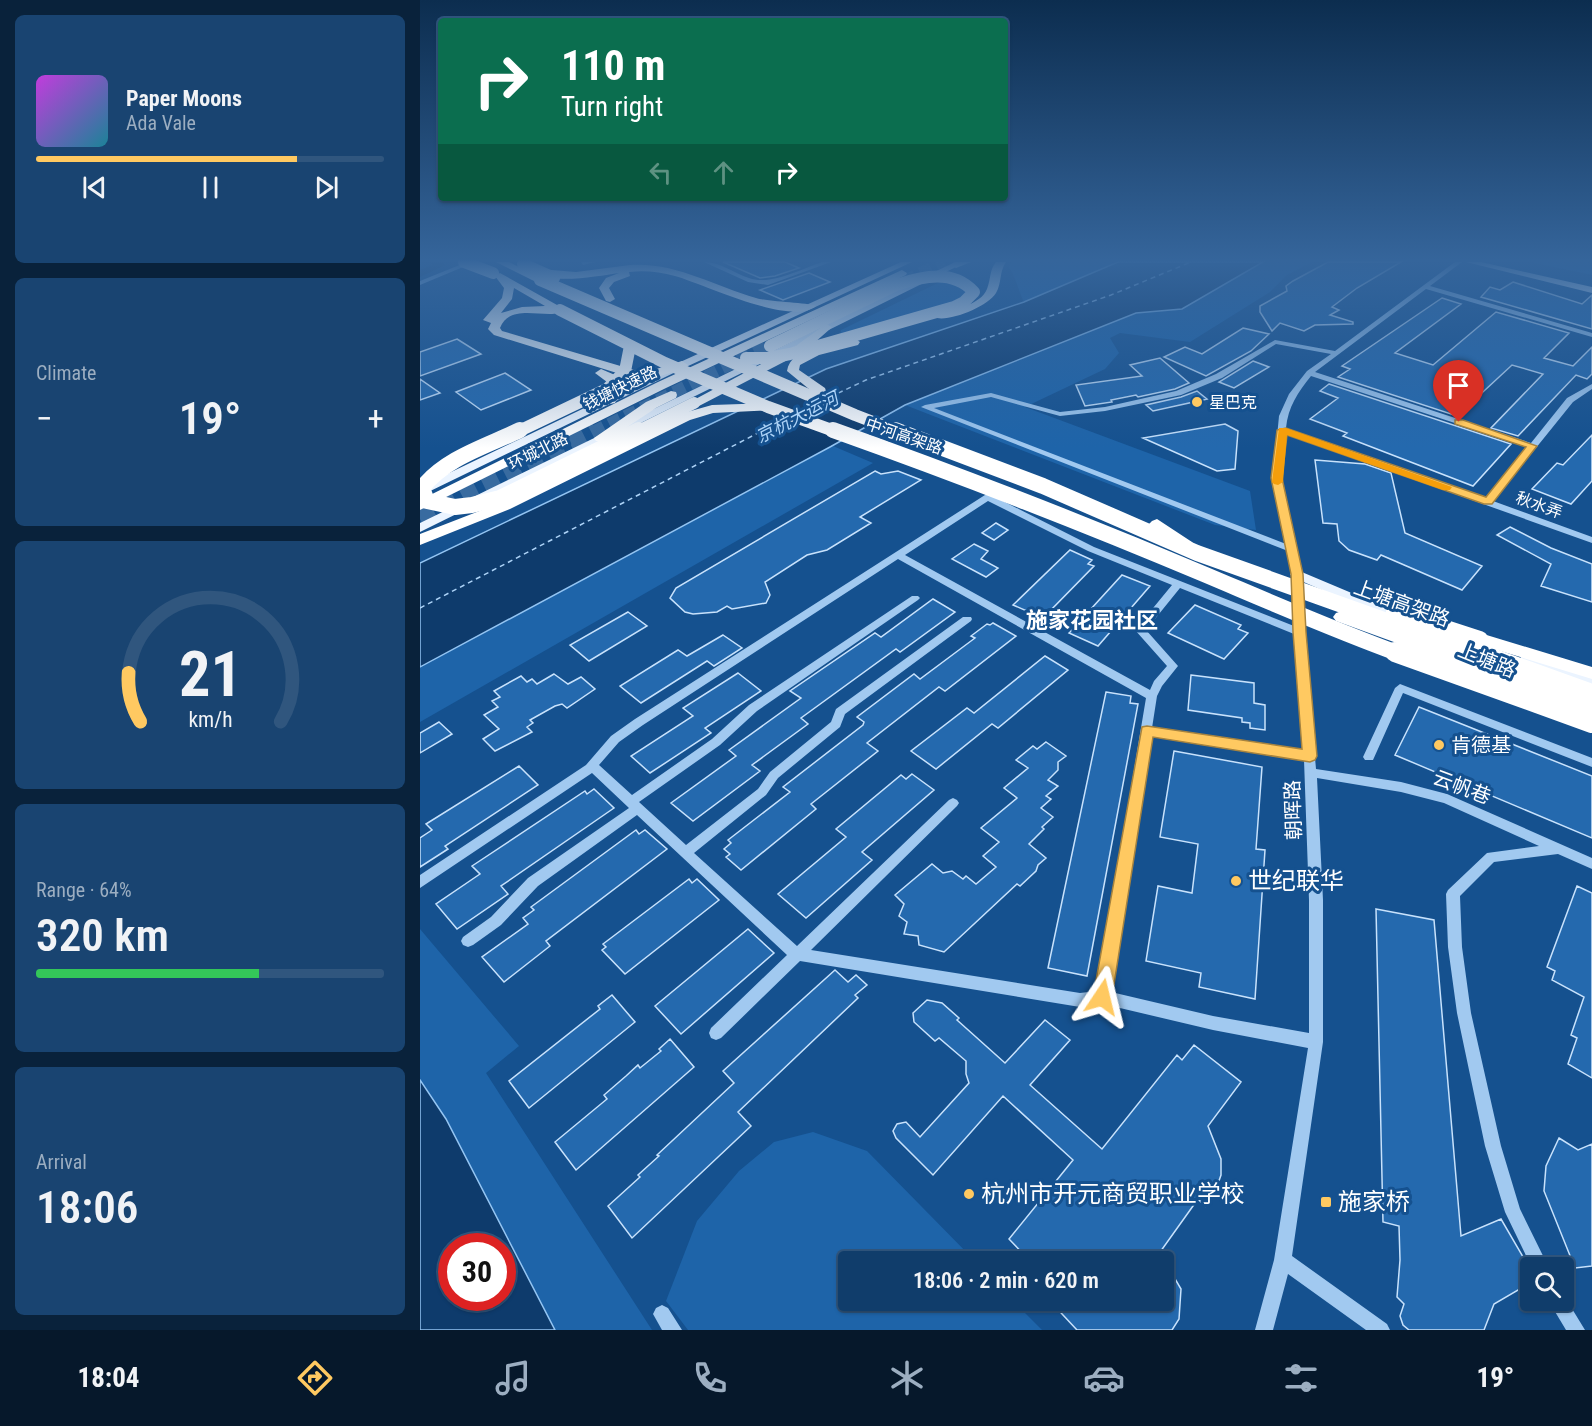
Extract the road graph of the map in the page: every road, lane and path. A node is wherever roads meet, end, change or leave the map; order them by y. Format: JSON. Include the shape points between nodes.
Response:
{"nodes":[{"id":1,"x":486,"y":324,"type":"edge"},
{"id":2,"x":496,"y":324,"type":"edge"},
{"id":3,"x":589,"y":324,"type":"edge"},
{"id":4,"x":639,"y":324,"type":"edge"},
{"id":5,"x":668,"y":324,"type":"edge"},
{"id":6,"x":789,"y":324,"type":"edge"},
{"id":7,"x":815,"y":324,"type":"edge"},
{"id":8,"x":832,"y":324,"type":"edge"},
{"id":9,"x":894,"y":324,"type":"edge"},
{"id":10,"x":912,"y":324,"type":"edge"},
{"id":11,"x":1374,"y":324,"type":"edge"},
{"id":12,"x":1554,"y":324,"type":"edge"},
{"id":13,"x":769,"y":325,"type":"edge"},
{"id":14,"x":826,"y":327,"type":"junction"},
{"id":15,"x":1592,"y":335,"type":"edge"},
{"id":16,"x":630,"y":346,"type":"junction"},
{"id":17,"x":1335,"y":353,"type":"junction"},
{"id":18,"x":746,"y":358,"type":"junction"},
{"id":19,"x":682,"y":365,"type":"junction"},
{"id":20,"x":599,"y":368,"type":"junction"},
{"id":21,"x":1310,"y":373,"type":"junction"},
{"id":22,"x":1592,"y":386,"type":"edge"},
{"id":23,"x":820,"y":391,"type":"junction"},
{"id":24,"x":610,"y":400,"type":"junction"},
{"id":25,"x":768,"y":407,"type":"junction"},
{"id":26,"x":1282,"y":430,"type":"junction"},
{"id":27,"x":601,"y":438,"type":"junction"},
{"id":28,"x":1532,"y":446,"type":"junction"},
{"id":29,"x":463,"y":471,"type":"junction"},
{"id":30,"x":420,"y":492,"type":"edge"},
{"id":31,"x":420,"y":497,"type":"edge"},
{"id":32,"x":1488,"y":502,"type":"junction"},
{"id":33,"x":420,"y":506,"type":"edge"},
{"id":34,"x":1157,"y":524,"type":"junction"},
{"id":35,"x":420,"y":528,"type":"edge"},
{"id":36,"x":420,"y":540,"type":"edge"},
{"id":37,"x":1592,"y":540,"type":"edge"},
{"id":38,"x":1291,"y":549,"type":"junction"},
{"id":39,"x":1197,"y":553,"type":"junction"},
{"id":40,"x":898,"y":555,"type":"junction"},
{"id":41,"x":1206,"y":574,"type":"junction"},
{"id":42,"x":1297,"y":574,"type":"junction"},
{"id":43,"x":1179,"y":583,"type":"junction"},
{"id":44,"x":915,"y":598,"type":"dead end"},
{"id":45,"x":1298,"y":610,"type":"junction"},
{"id":46,"x":967,"y":619,"type":"dead end"},
{"id":47,"x":1299,"y":632,"type":"junction"},
{"id":48,"x":1592,"y":673,"type":"edge"},
{"id":49,"x":1592,"y":681,"type":"edge"},
{"id":50,"x":1592,"y":694,"type":"edge"},
{"id":51,"x":1152,"y":696,"type":"junction"},
{"id":52,"x":1592,"y":706,"type":"edge"},
{"id":53,"x":1592,"y":725,"type":"edge"},
{"id":54,"x":1147,"y":731,"type":"junction"},
{"id":55,"x":1310,"y":756,"type":"junction"},
{"id":56,"x":1369,"y":757,"type":"dead end"},
{"id":57,"x":1592,"y":764,"type":"edge"},
{"id":58,"x":592,"y":766,"type":"junction"},
{"id":59,"x":1311,"y":773,"type":"junction"},
{"id":60,"x":953,"y":803,"type":"dead end"},
{"id":61,"x":635,"y":805,"type":"junction"},
{"id":62,"x":1558,"y":849,"type":"junction"},
{"id":63,"x":686,"y":852,"type":"junction"},
{"id":64,"x":1592,"y":864,"type":"edge"},
{"id":65,"x":420,"y":882,"type":"edge"},
{"id":66,"x":468,"y":941,"type":"dead end"},
{"id":67,"x":796,"y":954,"type":"junction"},
{"id":68,"x":1102,"y":997,"type":"junction"},
{"id":69,"x":716,"y":1033,"type":"dead end"},
{"id":70,"x":1316,"y":1042,"type":"junction"},
{"id":71,"x":1536,"y":1257,"type":"edge"},
{"id":72,"x":1282,"y":1260,"type":"junction"},
{"id":73,"x":1564,"y":1311,"type":"edge"},
{"id":74,"x":662,"y":1314,"type":"dead end"},
{"id":75,"x":673,"y":1330,"type":"edge"},
{"id":76,"x":1264,"y":1330,"type":"edge"},
{"id":77,"x":1382,"y":1330,"type":"edge"},
{"id":78,"x":1576,"y":1330,"type":"edge"}],
"edges":[{"from":1,"to":20,"type":"highway","via":[[485,329],[499,341]]},
{"from":2,"to":20,"type":"highway","via":[[494,328],[498,333],[514,340],[578,357]]},
{"from":3,"to":16,"type":"highway","name":"中河高架路","bridge":true},
{"from":4,"to":39,"type":"highway","name":"中河高架路","bridge":true,"via":[[855,415],[1043,486]]},
{"from":5,"to":18,"type":"highway"},
{"from":6,"to":33,"type":"highway","name":"钱塘快速路"},
{"from":7,"to":27,"type":"highway","bridge":true,"via":[[651,405]]},
{"from":8,"to":14,"type":"main road","name":"环城北路"},
{"from":9,"to":18,"type":"highway","bridge":true,"via":[[790,354]]},
{"from":10,"to":23,"type":"highway","bridge":true,"via":[[799,359],[793,371]]},
{"from":11,"to":17,"type":"street","name":"朝晖路"},
{"from":12,"to":15,"type":"street"},
{"from":13,"to":19,"type":"main road","name":"环城北路"},
{"from":14,"to":16,"type":"highway","bridge":true,"via":[[801,348],[500,498],[471,507],[444,508],[427,501],[423,488],[432,475],[451,463],[607,389],[629,365]]},
{"from":14,"to":27,"type":"main road","name":"环城北路"},
{"from":16,"to":25,"type":"highway","name":"中河高架路","bridge":true},
{"from":17,"to":21,"type":"street","name":"朝晖路"},
{"from":17,"to":38,"type":"street","via":[[1275,342],[1220,376],[1188,389],[1105,409],[1060,414],[992,395],[925,407]]},
{"from":18,"to":23,"type":"highway"},
{"from":19,"to":20,"type":"highway","via":[[643,375]]},
{"from":19,"to":24,"type":"main road","name":"环城北路"},
{"from":20,"to":24,"type":"highway","via":[[617,385]]},
{"from":21,"to":26,"type":"street","name":"朝晖路","via":[[1293,394],[1283,416]]},
{"from":21,"to":28,"type":"street"},
{"from":22,"to":28,"type":"street","name":"秋水弄","via":[[1570,400]]},
{"from":23,"to":34,"type":"highway"},
{"from":24,"to":29,"type":"main road","name":"环城北路"},
{"from":25,"to":36,"type":"highway","via":[[727,407],[693,414],[505,506]]},
{"from":25,"to":41,"type":"highway","name":"中河高架路","bridge":true,"via":[[974,480]]},
{"from":26,"to":32,"type":"street"},
{"from":26,"to":38,"type":"street","name":"朝晖路","via":[[1277,478]]},
{"from":27,"to":35,"type":"main road","name":"环城北路"},
{"from":28,"to":32,"type":"street","name":"秋水弄"},
{"from":29,"to":30,"type":"main road","name":"环城北路"},
{"from":29,"to":31,"type":"highway"},
{"from":32,"to":37,"type":"street","name":"秋水弄"},
{"from":34,"to":39,"type":"highway","bridge":true},
{"from":34,"to":48,"type":"highway","bridge":true,"via":[[1257,564],[1408,616]]},
{"from":38,"to":42,"type":"street","name":"朝晖路"},
{"from":39,"to":50,"type":"highway","name":"上塘高架路","bridge":true},
{"from":40,"to":43,"type":"street","via":[[988,497],[1091,549]]},
{"from":40,"to":51,"type":"street"},
{"from":40,"to":58,"type":"street","via":[[639,722],[615,739]]},
{"from":41,"to":52,"type":"highway","name":"上塘高架路","bridge":true,"via":[[1342,617]]},
{"from":41,"to":53,"type":"highway","bridge":true,"via":[[1328,628]]},
{"from":42,"to":45,"type":"street","name":"朝晖路"},
{"from":42,"to":49,"type":"main road","name":"上塘路","via":[[1378,610]]},
{"from":43,"to":47,"type":"street"},
{"from":43,"to":51,"type":"street","via":[[1140,630],[1173,666]]},
{"from":44,"to":61,"type":"street","via":[[753,708]]},
{"from":45,"to":47,"type":"street","name":"朝晖路"},
{"from":45,"to":53,"type":"main road","name":"上塘路"},
{"from":46,"to":63,"type":"street","via":[[840,712],[836,724],[774,775],[762,792]]},
{"from":47,"to":55,"type":"street","name":"朝晖路"},
{"from":51,"to":54,"type":"street"},
{"from":54,"to":55,"type":"street"},
{"from":54,"to":68,"type":"street"},
{"from":55,"to":59,"type":"street","name":"朝晖路"},
{"from":56,"to":57,"type":"street","via":[[1400,688]]},
{"from":58,"to":61,"type":"street"},
{"from":58,"to":65,"type":"street"},
{"from":59,"to":62,"type":"street","name":"云帆巷","via":[[1401,787],[1447,799]]},
{"from":59,"to":70,"type":"street","name":"朝晖路"},
{"from":60,"to":67,"type":"street"},
{"from":61,"to":63,"type":"street"},
{"from":61,"to":66,"type":"street","via":[[533,882],[496,921]]},
{"from":62,"to":64,"type":"street","name":"云帆巷"},
{"from":62,"to":71,"type":"street","via":[[1491,857],[1453,894],[1464,1013],[1493,1146],[1513,1212]]},
{"from":63,"to":67,"type":"street"},
{"from":67,"to":68,"type":"street","via":[[1080,1000]]},
{"from":67,"to":69,"type":"street"},
{"from":68,"to":70,"type":"street"},
{"from":70,"to":72,"type":"street","name":"朝晖路"},
{"from":72,"to":76,"type":"street","name":"朝晖路"},
{"from":72,"to":77,"type":"street"},
{"from":73,"to":78,"type":"street"},
{"from":74,"to":75,"type":"street"}]}
